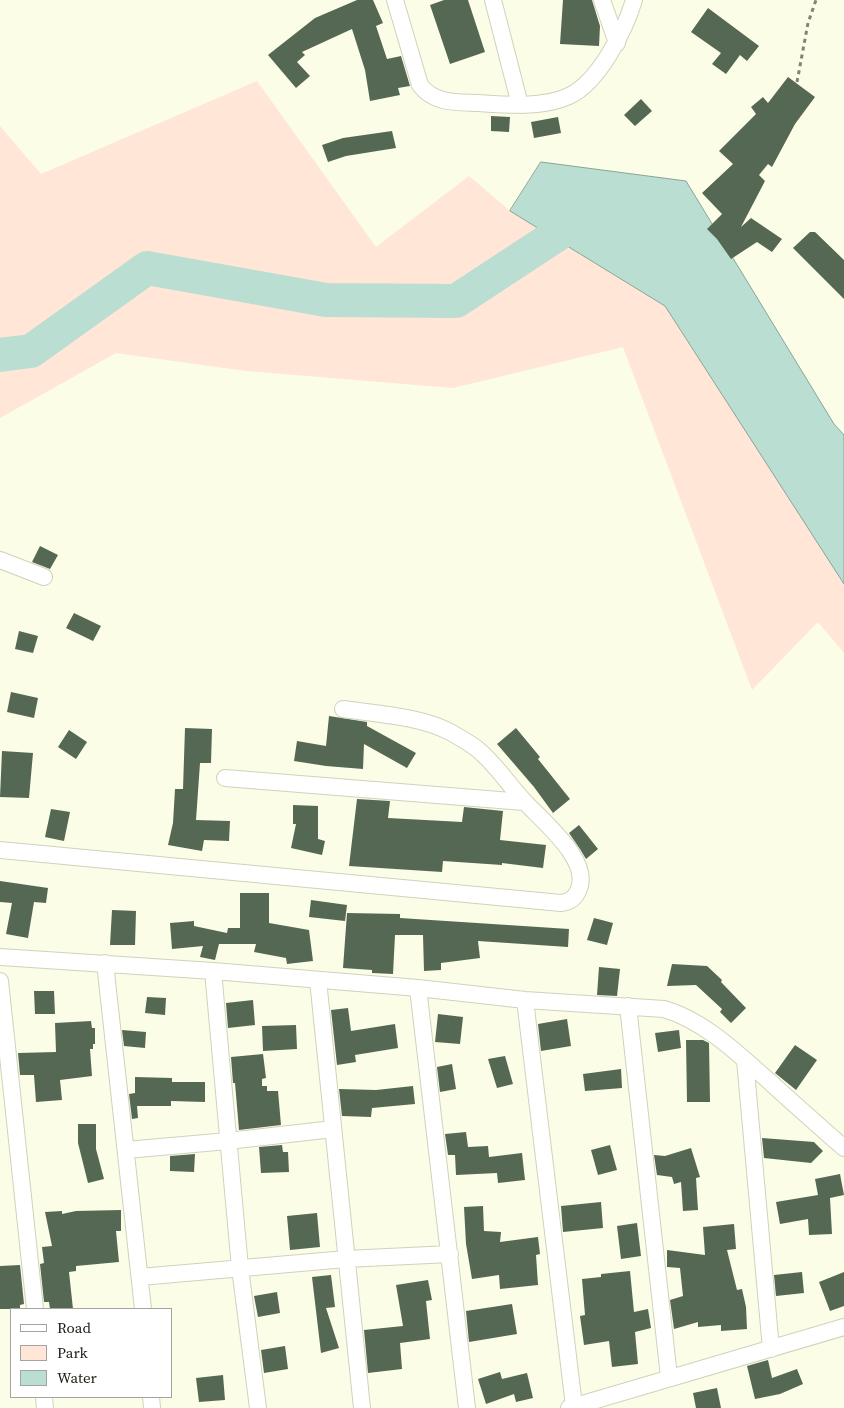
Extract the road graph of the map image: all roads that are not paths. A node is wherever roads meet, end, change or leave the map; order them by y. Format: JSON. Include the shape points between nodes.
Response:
{"nodes":[{"id":1,"x":395,"y":0,"type":"edge"},
{"id":2,"x":493,"y":0,"type":"edge"},
{"id":3,"x":602,"y":0,"type":"edge"},
{"id":4,"x":634,"y":0,"type":"edge"},
{"id":5,"x":617,"y":43,"type":"junction"},
{"id":6,"x":520,"y":105,"type":"junction"},
{"id":7,"x":0,"y":560,"type":"edge"},
{"id":8,"x":44,"y":577,"type":"dead end"},
{"id":9,"x":343,"y":709,"type":"dead end"},
{"id":10,"x":225,"y":778,"type":"dead end"},
{"id":11,"x":524,"y":802,"type":"junction"},
{"id":12,"x":0,"y":850,"type":"edge"},
{"id":13,"x":0,"y":957,"type":"edge"},
{"id":14,"x":104,"y":963,"type":"junction"},
{"id":15,"x":213,"y":971,"type":"junction"},
{"id":16,"x":318,"y":980,"type":"junction"},
{"id":17,"x":0,"y":981,"type":"edge"},
{"id":18,"x":418,"y":988,"type":"junction"},
{"id":19,"x":525,"y":1000,"type":"junction"},
{"id":20,"x":628,"y":1006,"type":"junction"},
{"id":21,"x":745,"y":1060,"type":"junction"},
{"id":22,"x":333,"y":1129,"type":"junction"},
{"id":23,"x":228,"y":1141,"type":"junction"},
{"id":24,"x":844,"y":1148,"type":"edge"},
{"id":25,"x":126,"y":1150,"type":"junction"},
{"id":26,"x":450,"y":1254,"type":"junction"},
{"id":27,"x":346,"y":1259,"type":"junction"},
{"id":28,"x":240,"y":1268,"type":"junction"},
{"id":29,"x":140,"y":1277,"type":"junction"},
{"id":30,"x":35,"y":1308,"type":"edge"},
{"id":31,"x":143,"y":1308,"type":"edge"},
{"id":32,"x":844,"y":1327,"type":"edge"},
{"id":33,"x":771,"y":1349,"type":"junction"},
{"id":34,"x":670,"y":1377,"type":"junction"},
{"id":35,"x":571,"y":1407,"type":"edge"},
{"id":36,"x":258,"y":1408,"type":"edge"},
{"id":37,"x":362,"y":1408,"type":"edge"},
{"id":38,"x":468,"y":1408,"type":"edge"}],
"edges":[{"from":1,"to":6,"type":"street","via":[[420,85],[425,92],[449,102]]},
{"from":2,"to":6,"type":"street"},
{"from":3,"to":5,"type":"street"},
{"from":4,"to":5,"type":"street"},
{"from":5,"to":6,"type":"street","via":[[594,74],[570,95],[559,100]]},
{"from":7,"to":8,"type":"street"},
{"from":9,"to":11,"type":"street","via":[[421,721],[449,731],[476,748]]},
{"from":10,"to":11,"type":"street"},
{"from":11,"to":12,"type":"street","via":[[563,842],[576,861],[581,885],[567,902]]},
{"from":13,"to":14,"type":"street"},
{"from":14,"to":15,"type":"street"},
{"from":14,"to":25,"type":"street"},
{"from":15,"to":16,"type":"street"},
{"from":15,"to":23,"type":"street"},
{"from":16,"to":18,"type":"street"},
{"from":16,"to":22,"type":"street"},
{"from":17,"to":30,"type":"street"},
{"from":18,"to":19,"type":"street"},
{"from":18,"to":26,"type":"street"},
{"from":19,"to":20,"type":"street"},
{"from":19,"to":35,"type":"street"},
{"from":20,"to":21,"type":"street","via":[[664,1009],[680,1014]]},
{"from":20,"to":34,"type":"street"},
{"from":21,"to":24,"type":"street"},
{"from":21,"to":33,"type":"street"},
{"from":22,"to":23,"type":"street"},
{"from":22,"to":27,"type":"street"},
{"from":23,"to":25,"type":"street"},
{"from":23,"to":28,"type":"street"},
{"from":25,"to":29,"type":"street"},
{"from":26,"to":27,"type":"street"},
{"from":26,"to":38,"type":"street"},
{"from":27,"to":28,"type":"street"},
{"from":27,"to":37,"type":"street"},
{"from":28,"to":29,"type":"street"},
{"from":28,"to":36,"type":"street"},
{"from":29,"to":31,"type":"street"},
{"from":32,"to":33,"type":"street"},
{"from":33,"to":34,"type":"street"},
{"from":34,"to":35,"type":"street"}]}
